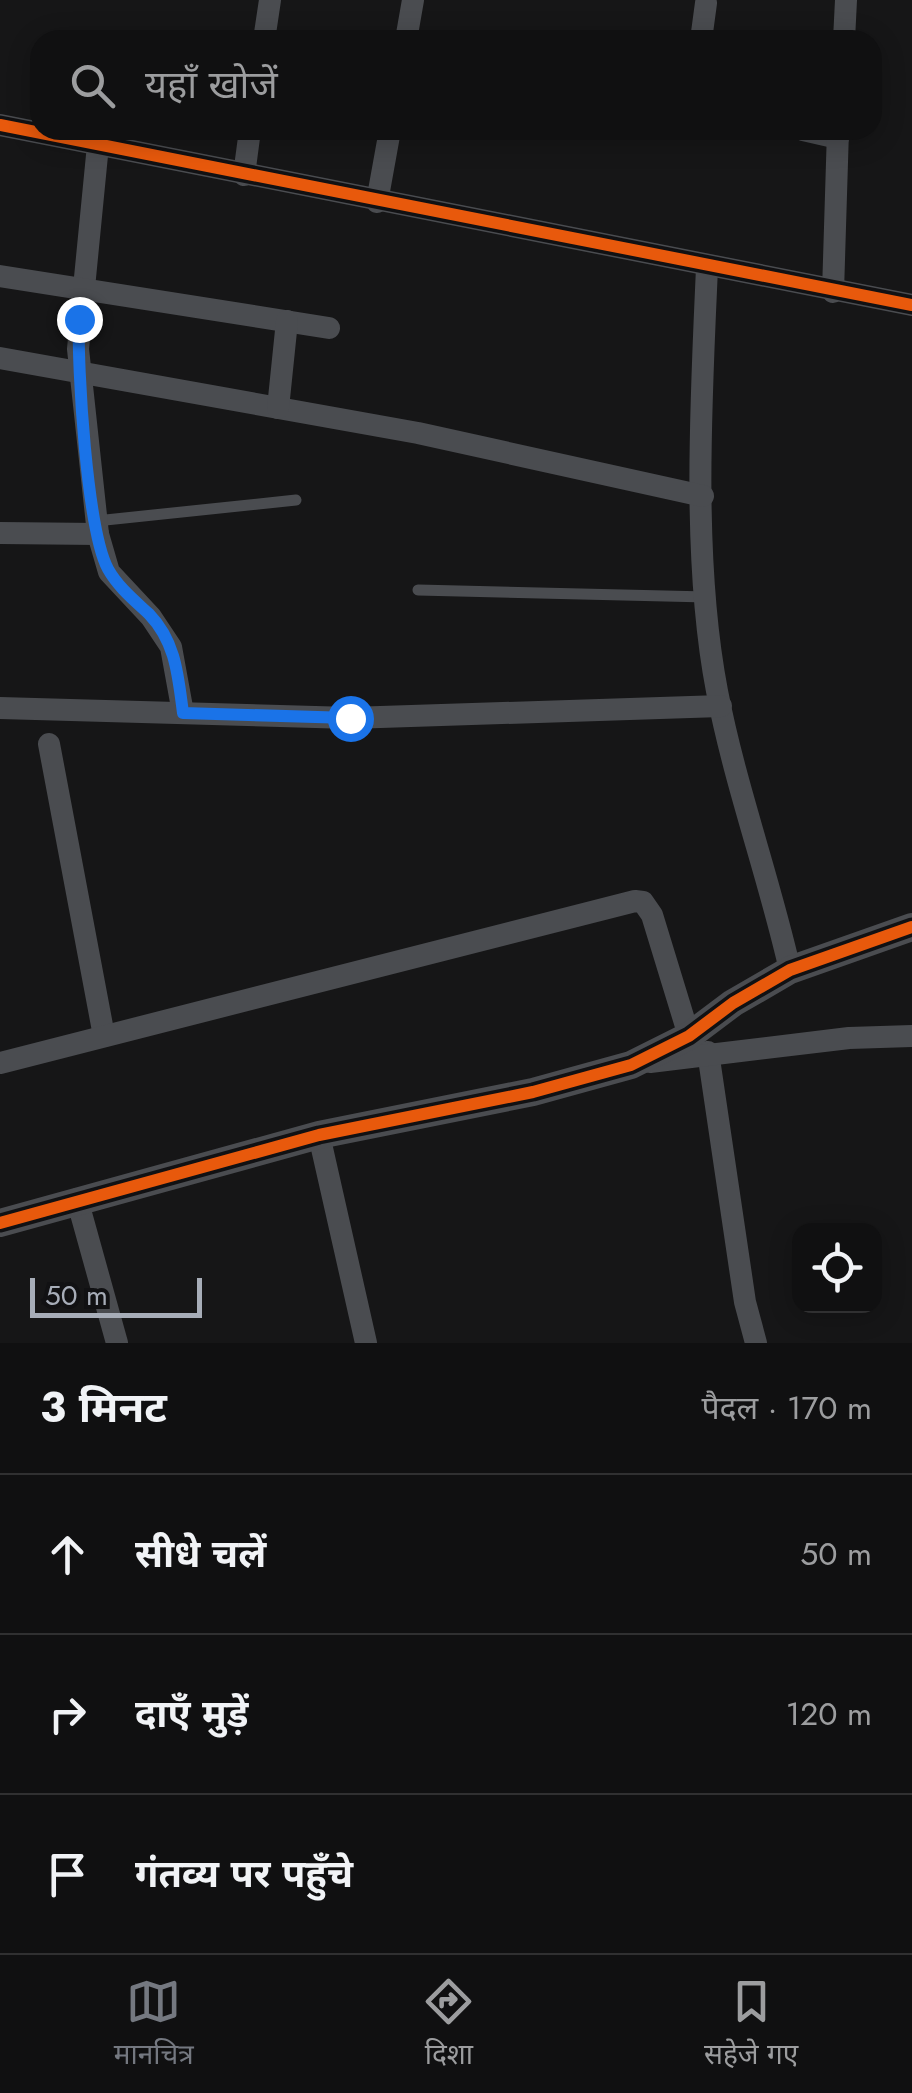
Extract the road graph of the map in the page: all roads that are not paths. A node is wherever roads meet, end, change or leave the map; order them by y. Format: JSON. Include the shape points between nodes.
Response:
{"nodes":[{"id":1,"x":270,"y":0,"type":"edge"},
{"id":2,"x":414,"y":0,"type":"edge"},
{"id":3,"x":846,"y":0,"type":"edge"},
{"id":4,"x":706,"y":3,"type":"dead end"},
{"id":5,"x":266,"y":30,"type":"edge"},
{"id":6,"x":411,"y":30,"type":"edge"},
{"id":7,"x":702,"y":30,"type":"edge"},
{"id":8,"x":844,"y":30,"type":"edge"},
{"id":9,"x":0,"y":125,"type":"edge"},
{"id":10,"x":30,"y":131,"type":"edge"},
{"id":11,"x":70,"y":140,"type":"edge"},
{"id":12,"x":249,"y":140,"type":"edge"},
{"id":13,"x":388,"y":140,"type":"edge"},
{"id":14,"x":838,"y":140,"type":"edge"},
{"id":15,"x":98,"y":146,"type":"junction"},
{"id":16,"x":244,"y":175,"type":"junction"},
{"id":17,"x":377,"y":202,"type":"junction"},
{"id":18,"x":707,"y":268,"type":"junction"},
{"id":19,"x":0,"y":276,"type":"edge"},
{"id":20,"x":82,"y":287,"type":"junction"},
{"id":21,"x":832,"y":292,"type":"junction"},
{"id":22,"x":912,"y":305,"type":"edge"},
{"id":23,"x":286,"y":321,"type":"junction"},
{"id":24,"x":329,"y":328,"type":"dead end"},
{"id":25,"x":0,"y":358,"type":"edge"},
{"id":26,"x":78,"y":372,"type":"junction"},
{"id":27,"x":278,"y":408,"type":"junction"},
{"id":28,"x":703,"y":496,"type":"junction"},
{"id":29,"x":296,"y":500,"type":"dead end"},
{"id":30,"x":97,"y":528,"type":"junction"},
{"id":31,"x":0,"y":533,"type":"edge"},
{"id":32,"x":418,"y":590,"type":"dead end"},
{"id":33,"x":707,"y":597,"type":"junction"},
{"id":34,"x":721,"y":706,"type":"junction"},
{"id":35,"x":0,"y":708,"type":"edge"},
{"id":36,"x":183,"y":713,"type":"junction"},
{"id":37,"x":50,"y":744,"type":"dead end"},
{"id":38,"x":912,"y":927,"type":"edge"},
{"id":39,"x":790,"y":970,"type":"junction"},
{"id":40,"x":104,"y":1036,"type":"junction"},
{"id":41,"x":912,"y":1036,"type":"edge"},
{"id":42,"x":698,"y":1044,"type":"junction"},
{"id":43,"x":0,"y":1063,"type":"edge"},
{"id":44,"x":319,"y":1135,"type":"junction"},
{"id":45,"x":77,"y":1199,"type":"junction"},
{"id":46,"x":0,"y":1224,"type":"edge"},
{"id":47,"x":117,"y":1343,"type":"edge"},
{"id":48,"x":366,"y":1343,"type":"edge"},
{"id":49,"x":756,"y":1343,"type":"edge"}],
"edges":[{"from":1,"to":5,"type":"street"},
{"from":2,"to":6,"type":"street"},
{"from":3,"to":8,"type":"street"},
{"from":4,"to":7,"type":"street"},
{"from":9,"to":10,"type":"street"},
{"from":11,"to":15,"type":"street"},
{"from":12,"to":16,"type":"street"},
{"from":13,"to":17,"type":"street"},
{"from":14,"to":21,"type":"street"},
{"from":15,"to":16,"type":"street"},
{"from":15,"to":20,"type":"street"},
{"from":16,"to":17,"type":"street"},
{"from":17,"to":18,"type":"street"},
{"from":18,"to":21,"type":"street"},
{"from":18,"to":28,"type":"street"},
{"from":19,"to":20,"type":"street"},
{"from":20,"to":23,"type":"street"},
{"from":20,"to":26,"type":"street"},
{"from":21,"to":22,"type":"street"},
{"from":23,"to":24,"type":"street"},
{"from":23,"to":27,"type":"street"},
{"from":25,"to":26,"type":"street"},
{"from":26,"to":27,"type":"street"},
{"from":26,"to":30,"type":"street"},
{"from":27,"to":28,"type":"street"},
{"from":28,"to":33,"type":"street"},
{"from":29,"to":30,"type":"lane"},
{"from":30,"to":31,"type":"street"},
{"from":30,"to":36,"type":"street","via":[[109,572],[172,647]]},
{"from":32,"to":33,"type":"lane"},
{"from":33,"to":34,"type":"street"},
{"from":34,"to":36,"type":"street","via":[[464,716]]},
{"from":34,"to":39,"type":"street"},
{"from":35,"to":36,"type":"street"},
{"from":37,"to":40,"type":"street"},
{"from":38,"to":39,"type":"street"},
{"from":39,"to":42,"type":"street","via":[[733,1002]]},
{"from":40,"to":42,"type":"street","via":[[634,901],[652,914]]},
{"from":40,"to":43,"type":"street"},
{"from":41,"to":42,"type":"street"},
{"from":42,"to":44,"type":"street","via":[[533,1092]]},
{"from":42,"to":49,"type":"street"},
{"from":44,"to":45,"type":"street"},
{"from":44,"to":48,"type":"street"},
{"from":45,"to":46,"type":"street"},
{"from":45,"to":47,"type":"street"}]}
